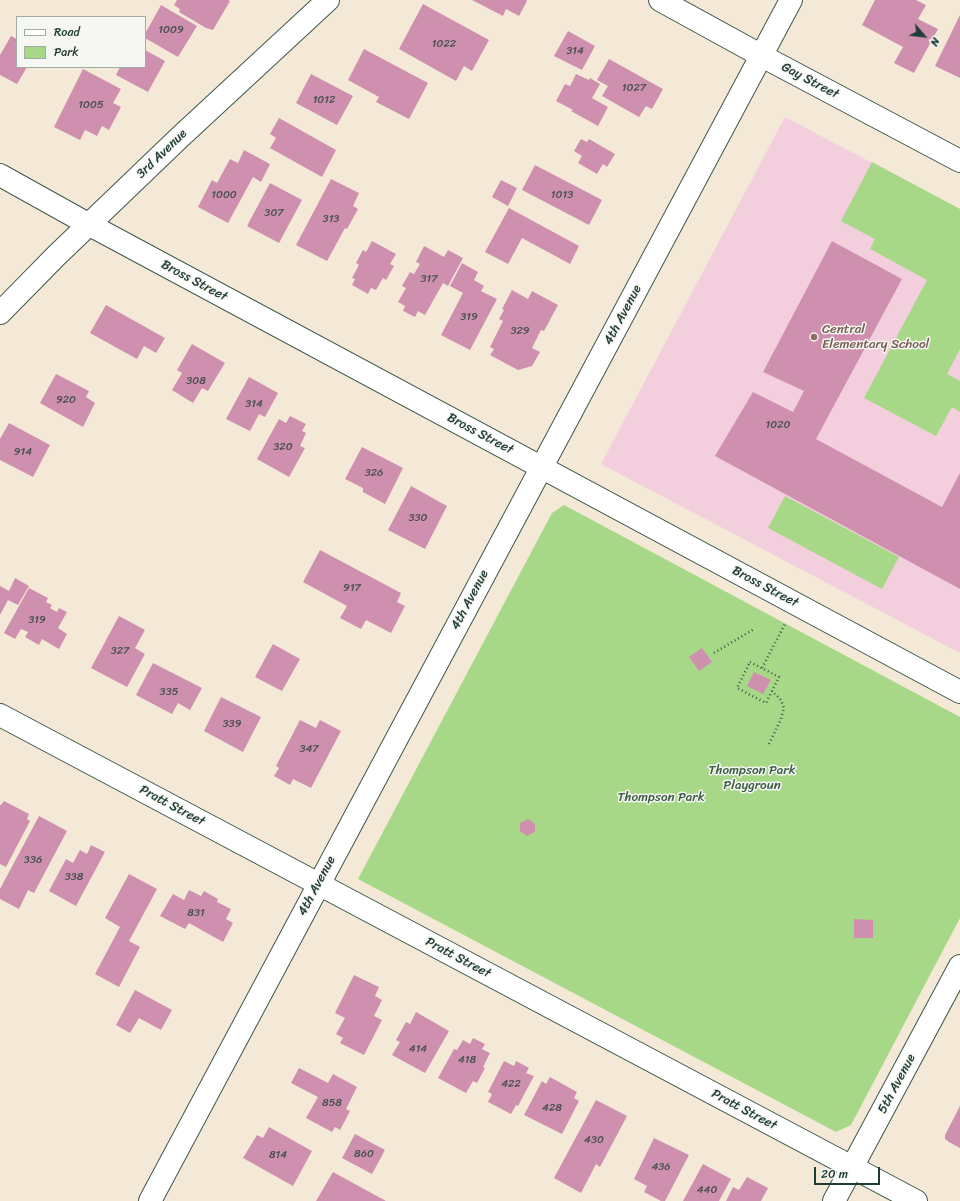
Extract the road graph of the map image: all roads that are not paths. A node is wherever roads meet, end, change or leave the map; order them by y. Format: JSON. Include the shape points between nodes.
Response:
{"nodes":[{"id":1,"x":328,"y":0,"type":"edge"},
{"id":2,"x":660,"y":0,"type":"edge"},
{"id":3,"x":791,"y":0,"type":"edge"},
{"id":4,"x":762,"y":56,"type":"junction"},
{"id":5,"x":960,"y":161,"type":"edge"},
{"id":6,"x":0,"y":175,"type":"edge"},
{"id":7,"x":88,"y":224,"type":"junction"},
{"id":8,"x":0,"y":313,"type":"edge"},
{"id":9,"x":542,"y":467,"type":"junction"},
{"id":10,"x":960,"y":692,"type":"edge"},
{"id":11,"x":0,"y":715,"type":"edge"},
{"id":12,"x":318,"y":884,"type":"junction"},
{"id":13,"x":960,"y":966,"type":"edge"},
{"id":14,"x":853,"y":1167,"type":"junction"},
{"id":15,"x":150,"y":1201,"type":"edge"},
{"id":16,"x":834,"y":1201,"type":"edge"},
{"id":17,"x":916,"y":1201,"type":"edge"}],
"edges":[{"from":1,"to":7,"type":"street","name":"3rd Avenue"},
{"from":2,"to":4,"type":"street","name":"Gay Street"},
{"from":3,"to":4,"type":"street","name":"4th Avenue"},
{"from":4,"to":5,"type":"street","name":"Gay Street"},
{"from":4,"to":9,"type":"street","name":"4th Avenue"},
{"from":6,"to":7,"type":"street","name":"Bross Street"},
{"from":7,"to":8,"type":"street","name":"3rd Avenue"},
{"from":7,"to":9,"type":"street","name":"Bross Street"},
{"from":9,"to":10,"type":"street","name":"Bross Street"},
{"from":9,"to":12,"type":"street","name":"4th Avenue"},
{"from":11,"to":12,"type":"street","name":"Pratt Street"},
{"from":12,"to":14,"type":"street","name":"Pratt Street"},
{"from":12,"to":15,"type":"street","name":"4th Avenue"},
{"from":13,"to":14,"type":"street","name":"5th Avenue"},
{"from":14,"to":16,"type":"street","name":"5th Avenue"},
{"from":14,"to":17,"type":"street","name":"Pratt Street"}]}
